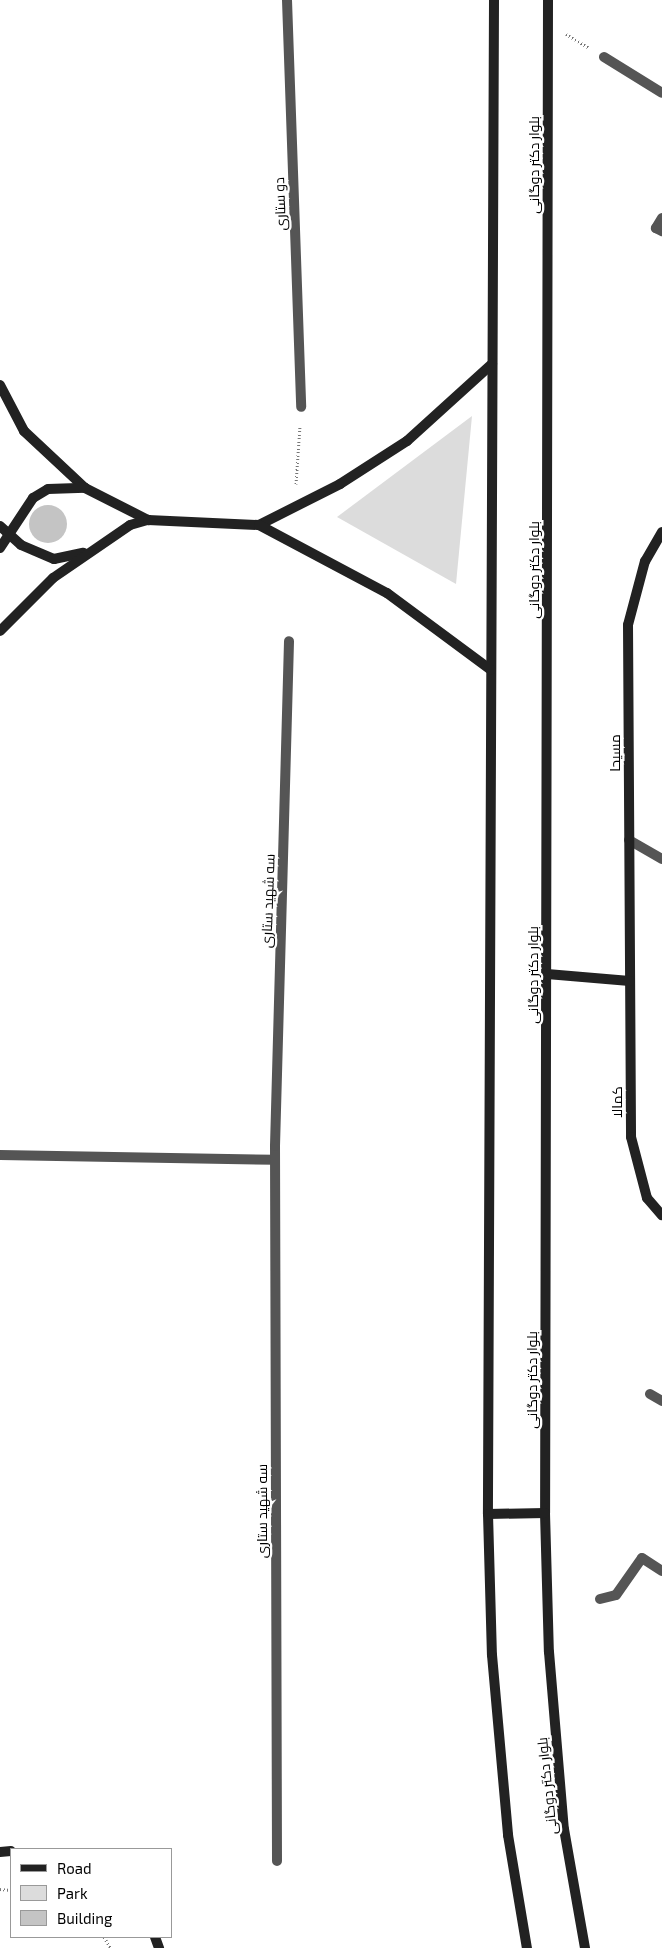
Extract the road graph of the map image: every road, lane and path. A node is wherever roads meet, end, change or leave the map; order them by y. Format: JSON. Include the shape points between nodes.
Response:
{"nodes":[{"id":1,"x":287,"y":0,"type":"edge"},
{"id":2,"x":494,"y":0,"type":"edge"},
{"id":3,"x":548,"y":0,"type":"edge"},
{"id":4,"x":548,"y":22,"type":"junction"},
{"id":5,"x":604,"y":57,"type":"joint"},
{"id":6,"x":662,"y":93,"type":"edge"},
{"id":7,"x":662,"y":218,"type":"edge"},
{"id":8,"x":662,"y":231,"type":"edge"},
{"id":9,"x":492,"y":364,"type":"junction"},
{"id":10,"x":0,"y":385,"type":"edge"},
{"id":11,"x":301,"y":407,"type":"joint"},
{"id":12,"x":85,"y":488,"type":"junction"},
{"id":13,"x":295,"y":505,"type":"junction"},
{"id":14,"x":148,"y":520,"type":"junction"},
{"id":15,"x":259,"y":525,"type":"junction"},
{"id":16,"x":0,"y":526,"type":"edge"},
{"id":17,"x":662,"y":532,"type":"edge"},
{"id":18,"x":9,"y":534,"type":"junction"},
{"id":19,"x":0,"y":548,"type":"edge"},
{"id":20,"x":87,"y":553,"type":"junction"},
{"id":21,"x":0,"y":631,"type":"edge"},
{"id":22,"x":289,"y":642,"type":"dead end"},
{"id":23,"x":491,"y":670,"type":"junction"},
{"id":24,"x":629,"y":840,"type":"junction"},
{"id":25,"x":662,"y":859,"type":"edge"},
{"id":26,"x":547,"y":974,"type":"junction"},
{"id":27,"x":630,"y":981,"type":"junction"},
{"id":28,"x":0,"y":1155,"type":"edge"},
{"id":29,"x":275,"y":1160,"type":"junction"},
{"id":30,"x":662,"y":1215,"type":"edge"},
{"id":31,"x":650,"y":1394,"type":"dead end"},
{"id":32,"x":662,"y":1401,"type":"edge"},
{"id":33,"x":488,"y":1514,"type":"junction"},
{"id":34,"x":545,"y":1514,"type":"junction"},
{"id":35,"x":662,"y":1570,"type":"edge"},
{"id":36,"x":600,"y":1599,"type":"dead end"},
{"id":37,"x":277,"y":1861,"type":"dead end"},
{"id":38,"x":527,"y":1948,"type":"edge"},
{"id":39,"x":585,"y":1948,"type":"edge"}],
"edges":[{"from":1,"to":11,"type":"street","name":"دو ستاری"},
{"from":2,"to":9,"type":"main road"},
{"from":3,"to":4,"type":"main road","name":"بلوار دکتر دوگانی"},
{"from":4,"to":5,"type":"path"},
{"from":4,"to":26,"type":"main road","name":"بلوار دکتر دوگانی"},
{"from":5,"to":6,"type":"street"},
{"from":7,"to":8,"type":"street","via":[[656,228]]},
{"from":9,"to":13,"type":"main road","via":[[407,441],[340,484]]},
{"from":9,"to":23,"type":"main road"},
{"from":10,"to":12,"type":"main road","via":[[24,431]]},
{"from":11,"to":13,"type":"path"},
{"from":12,"to":14,"type":"main road"},
{"from":12,"to":18,"type":"main road","via":[[48,489],[41,493]]},
{"from":13,"to":15,"type":"main road"},
{"from":14,"to":15,"type":"main road"},
{"from":14,"to":20,"type":"main road"},
{"from":15,"to":23,"type":"main road","via":[[387,593]]},
{"from":16,"to":18,"type":"main road"},
{"from":17,"to":24,"type":"main road","name":"مسیحا","via":[[645,561],[628,625]]},
{"from":18,"to":19,"type":"main road"},
{"from":18,"to":20,"type":"main road","via":[[21,545],[54,559]]},
{"from":20,"to":21,"type":"main road","via":[[22,606]]},
{"from":22,"to":29,"type":"street","name":"سه شهید ستاری"},
{"from":23,"to":33,"type":"main road"},
{"from":24,"to":25,"type":"street"},
{"from":24,"to":27,"type":"main road","name":"مسیحا"},
{"from":26,"to":27,"type":"main road"},
{"from":26,"to":34,"type":"main road","name":"بلوار دکتر دوگانی"},
{"from":27,"to":30,"type":"main road","name":"کمالا","via":[[631,1137],[647,1198]]},
{"from":28,"to":29,"type":"street"},
{"from":29,"to":37,"type":"street","name":"سه شهید ستاری"},
{"from":31,"to":32,"type":"street"},
{"from":33,"to":34,"type":"main road"},
{"from":33,"to":38,"type":"main road","via":[[492,1655],[507,1826]]},
{"from":34,"to":39,"type":"main road","name":"بلوار دکتر دوگانی","via":[[549,1652],[564,1829]]},
{"from":35,"to":36,"type":"street","via":[[642,1558],[616,1595]]}]}
